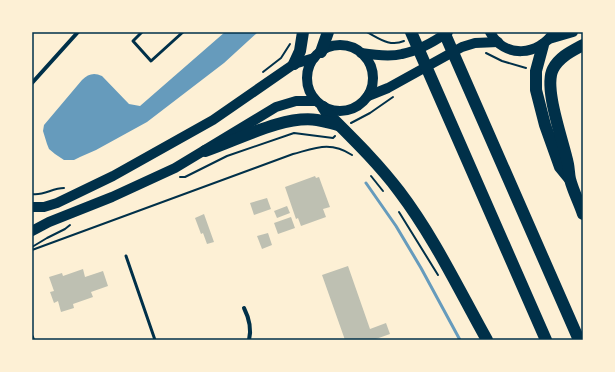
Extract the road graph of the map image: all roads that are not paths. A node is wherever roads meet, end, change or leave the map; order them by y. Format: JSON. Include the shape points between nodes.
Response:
{"nodes":[{"id":1,"x":78,"y":32,"type":"edge"},
{"id":2,"x":142,"y":32,"type":"edge"},
{"id":3,"x":182,"y":32,"type":"edge"},
{"id":4,"x":303,"y":32,"type":"edge"},
{"id":5,"x":328,"y":32,"type":"edge"},
{"id":6,"x":411,"y":32,"type":"edge"},
{"id":7,"x":444,"y":32,"type":"edge"},
{"id":8,"x":448,"y":32,"type":"edge"},
{"id":9,"x":490,"y":32,"type":"edge"},
{"id":10,"x":572,"y":32,"type":"edge"},
{"id":11,"x":549,"y":38,"type":"edge"},
{"id":12,"x":498,"y":42,"type":"junction"},
{"id":13,"x":583,"y":45,"type":"edge"},
{"id":14,"x":361,"y":53,"type":"junction"},
{"id":15,"x":317,"y":55,"type":"junction"},
{"id":16,"x":294,"y":64,"type":"junction"},
{"id":17,"x":32,"y":84,"type":"edge"},
{"id":18,"x":368,"y":96,"type":"junction"},
{"id":19,"x":320,"y":104,"type":"junction"},
{"id":20,"x":342,"y":128,"type":"junction"},
{"id":21,"x":205,"y":151,"type":"junction"},
{"id":22,"x":570,"y":179,"type":"junction"},
{"id":23,"x":32,"y":207,"type":"edge"},
{"id":24,"x":583,"y":214,"type":"edge"},
{"id":25,"x":32,"y":231,"type":"edge"},
{"id":26,"x":126,"y":256,"type":"dead end"},
{"id":27,"x":244,"y":308,"type":"dead end"},
{"id":28,"x":32,"y":337,"type":"edge"},
{"id":29,"x":33,"y":340,"type":"edge"},
{"id":30,"x":155,"y":340,"type":"edge"},
{"id":31,"x":249,"y":340,"type":"edge"},
{"id":32,"x":487,"y":340,"type":"edge"},
{"id":33,"x":546,"y":340,"type":"edge"},
{"id":34,"x":579,"y":340,"type":"edge"}],
"edges":[{"from":1,"to":17,"type":"street"},
{"from":2,"to":3,"type":"lane","via":[[133,41],[151,61]]},
{"from":4,"to":16,"type":"highway","via":[[300,51]]},
{"from":5,"to":15,"type":"highway"},
{"from":6,"to":33,"type":"highway"},
{"from":7,"to":34,"type":"highway"},
{"from":8,"to":14,"type":"main road","via":[[401,55]]},
{"from":9,"to":12,"type":"main road"},
{"from":10,"to":11,"type":"main road"},
{"from":11,"to":12,"type":"main road","via":[[535,49],[525,51],[506,48]]},
{"from":11,"to":22,"type":"highway","via":[[536,71],[536,90],[560,167]]},
{"from":12,"to":18,"type":"main road","via":[[462,47],[388,88]]},
{"from":13,"to":22,"type":"highway","via":[[557,62],[550,78],[557,125]]},
{"from":14,"to":15,"type":"main road","via":[[355,49],[335,46]]},
{"from":14,"to":18,"type":"main road","via":[[372,68]]},
{"from":15,"to":16,"type":"main road"},
{"from":15,"to":19,"type":"main road","via":[[307,75],[311,93]]},
{"from":16,"to":23,"type":"main road","via":[[213,120],[113,176],[58,203]]},
{"from":18,"to":19,"type":"main road","via":[[352,109],[337,111]]},
{"from":19,"to":20,"type":"highway"},
{"from":19,"to":21,"type":"main road","via":[[296,101],[276,107]]},
{"from":20,"to":21,"type":"highway","via":[[316,120],[287,122]]},
{"from":20,"to":32,"type":"highway","via":[[389,178],[407,202]]},
{"from":21,"to":25,"type":"main road","via":[[152,179]]},
{"from":22,"to":24,"type":"highway"},
{"from":26,"to":30,"type":"lane"},
{"from":27,"to":31,"type":"street","via":[[250,326]]},
{"from":28,"to":29,"type":"street"}]}
